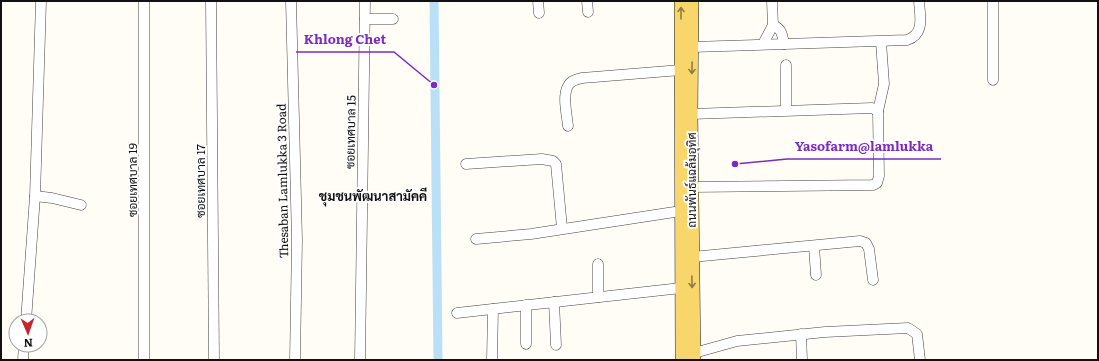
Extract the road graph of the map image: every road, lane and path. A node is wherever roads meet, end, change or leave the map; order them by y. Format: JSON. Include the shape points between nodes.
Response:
{"nodes":[{"id":1,"x":41,"y":1,"type":"edge"},
{"id":2,"x":144,"y":1,"type":"edge"},
{"id":3,"x":211,"y":1,"type":"edge"},
{"id":4,"x":291,"y":1,"type":"edge"},
{"id":5,"x":365,"y":1,"type":"edge"},
{"id":6,"x":538,"y":1,"type":"edge"},
{"id":7,"x":587,"y":1,"type":"edge"},
{"id":8,"x":681,"y":1,"type":"edge"},
{"id":9,"x":692,"y":1,"type":"edge"},
{"id":10,"x":772,"y":1,"type":"edge"},
{"id":11,"x":919,"y":1,"type":"edge"},
{"id":12,"x":993,"y":1,"type":"edge"},
{"id":13,"x":588,"y":12,"type":"dead end"},
{"id":14,"x":539,"y":13,"type":"dead end"},
{"id":15,"x":365,"y":19,"type":"junction"},
{"id":16,"x":393,"y":19,"type":"dead end"},
{"id":17,"x":773,"y":25,"type":"junction"},
{"id":18,"x":881,"y":42,"type":"junction"},
{"id":19,"x":763,"y":44,"type":"junction"},
{"id":20,"x":784,"y":44,"type":"junction"},
{"id":21,"x":692,"y":47,"type":"junction"},
{"id":22,"x":786,"y":65,"type":"dead end"},
{"id":23,"x":681,"y":70,"type":"junction"},
{"id":24,"x":993,"y":80,"type":"dead end"},
{"id":25,"x":786,"y":110,"type":"junction"},
{"id":26,"x":878,"y":111,"type":"junction"},
{"id":27,"x":691,"y":114,"type":"junction"},
{"id":28,"x":568,"y":126,"type":"dead end"},
{"id":29,"x":466,"y":164,"type":"dead end"},
{"id":30,"x":691,"y":187,"type":"junction"},
{"id":31,"x":35,"y":196,"type":"junction"},
{"id":32,"x":81,"y":205,"type":"dead end"},
{"id":33,"x":681,"y":211,"type":"junction"},
{"id":34,"x":562,"y":228,"type":"junction"},
{"id":35,"x":476,"y":239,"type":"dead end"},
{"id":36,"x":814,"y":246,"type":"junction"},
{"id":37,"x":692,"y":257,"type":"junction"},
{"id":38,"x":598,"y":264,"type":"dead end"},
{"id":39,"x":816,"y":275,"type":"dead end"},
{"id":40,"x":873,"y":280,"type":"dead end"},
{"id":41,"x":681,"y":288,"type":"junction"},
{"id":42,"x":598,"y":297,"type":"junction"},
{"id":43,"x":554,"y":302,"type":"junction"},
{"id":44,"x":526,"y":305,"type":"junction"},
{"id":45,"x":493,"y":309,"type":"junction"},
{"id":46,"x":27,"y":313,"type":"edge"},
{"id":47,"x":457,"y":313,"type":"dead end"},
{"id":48,"x":800,"y":334,"type":"junction"},
{"id":49,"x":526,"y":344,"type":"dead end"},
{"id":50,"x":556,"y":345,"type":"dead end"},
{"id":51,"x":694,"y":356,"type":"edge"},
{"id":52,"x":144,"y":360,"type":"edge"},
{"id":53,"x":214,"y":360,"type":"edge"},
{"id":54,"x":295,"y":360,"type":"edge"},
{"id":55,"x":360,"y":360,"type":"edge"},
{"id":56,"x":492,"y":360,"type":"edge"},
{"id":57,"x":682,"y":360,"type":"edge"},
{"id":58,"x":802,"y":360,"type":"edge"},
{"id":59,"x":920,"y":360,"type":"edge"}],
"edges":[{"from":1,"to":31,"type":"street"},
{"from":2,"to":52,"type":"street","name":"ซอยเทศบาล 19"},
{"from":3,"to":53,"type":"street","name":"ซอยเทศบาล 17"},
{"from":4,"to":54,"type":"street","name":"Thesaban Lamlukka 3 Road","via":[[297,240]]},
{"from":5,"to":15,"type":"street","name":"ซอยเทศบาล 15"},
{"from":6,"to":14,"type":"street"},
{"from":7,"to":13,"type":"street"},
{"from":23,"to":8,"type":"main road","name":"ถนนพันธ์แฉล้มอุทิศ","one_way":true},
{"from":9,"to":21,"type":"main road","name":"ถนนพันธ์แฉล้มอุทิศ"},
{"from":10,"to":17,"type":"street"},
{"from":11,"to":18,"type":"street","via":[[920,23],[916,36],[907,40]]},
{"from":12,"to":24,"type":"street"},
{"from":15,"to":16,"type":"street"},
{"from":15,"to":55,"type":"street","name":"ซอยเทศบาล 15"},
{"from":17,"to":19,"type":"street"},
{"from":17,"to":20,"type":"street","via":[[782,32]]},
{"from":18,"to":20,"type":"street"},
{"from":18,"to":26,"type":"street","via":[[884,84]]},
{"from":19,"to":20,"type":"street"},
{"from":19,"to":21,"type":"street"},
{"from":21,"to":27,"type":"main road","name":"ถนนพันธ์แฉล้มอุทิศ","one_way":true},
{"from":22,"to":25,"type":"street"},
{"from":23,"to":28,"type":"street","via":[[582,78],[573,81],[568,85],[566,94]]},
{"from":23,"to":33,"type":"main road","name":"ถนนพันธ์แฉล้มอุทิศ"},
{"from":25,"to":26,"type":"street","via":[[872,108]]},
{"from":25,"to":27,"type":"street"},
{"from":26,"to":30,"type":"street","via":[[879,176],[877,183],[873,185]]},
{"from":27,"to":30,"type":"main road","name":"ถนนพันธ์แฉล้มอุทิศ"},
{"from":29,"to":34,"type":"street","via":[[542,159],[553,161],[556,164]]},
{"from":30,"to":37,"type":"main road","name":"ถนนพันธ์แฉล้มอุทิศ"},
{"from":31,"to":32,"type":"street"},
{"from":31,"to":46,"type":"street"},
{"from":33,"to":34,"type":"street"},
{"from":33,"to":41,"type":"main road","name":"ถนนพันธ์แฉล้มอุทิศ"},
{"from":34,"to":35,"type":"street","via":[[531,234]]},
{"from":36,"to":37,"type":"street"},
{"from":36,"to":39,"type":"street"},
{"from":36,"to":40,"type":"street","via":[[860,241],[866,243]]},
{"from":37,"to":51,"type":"main road","name":"ถนนพันธ์แฉล้มอุทิศ","one_way":true},
{"from":38,"to":42,"type":"street"},
{"from":41,"to":42,"type":"street"},
{"from":41,"to":57,"type":"main road","name":"ถนนพันธ์แฉล้มอุทิศ"},
{"from":42,"to":43,"type":"street"},
{"from":43,"to":44,"type":"street"},
{"from":43,"to":50,"type":"street"},
{"from":44,"to":45,"type":"street"},
{"from":44,"to":49,"type":"street"},
{"from":45,"to":47,"type":"street"},
{"from":45,"to":56,"type":"street"},
{"from":48,"to":51,"type":"street","via":[[737,341]]},
{"from":48,"to":58,"type":"street"},
{"from":48,"to":59,"type":"street","via":[[908,328],[917,334]]}]}
